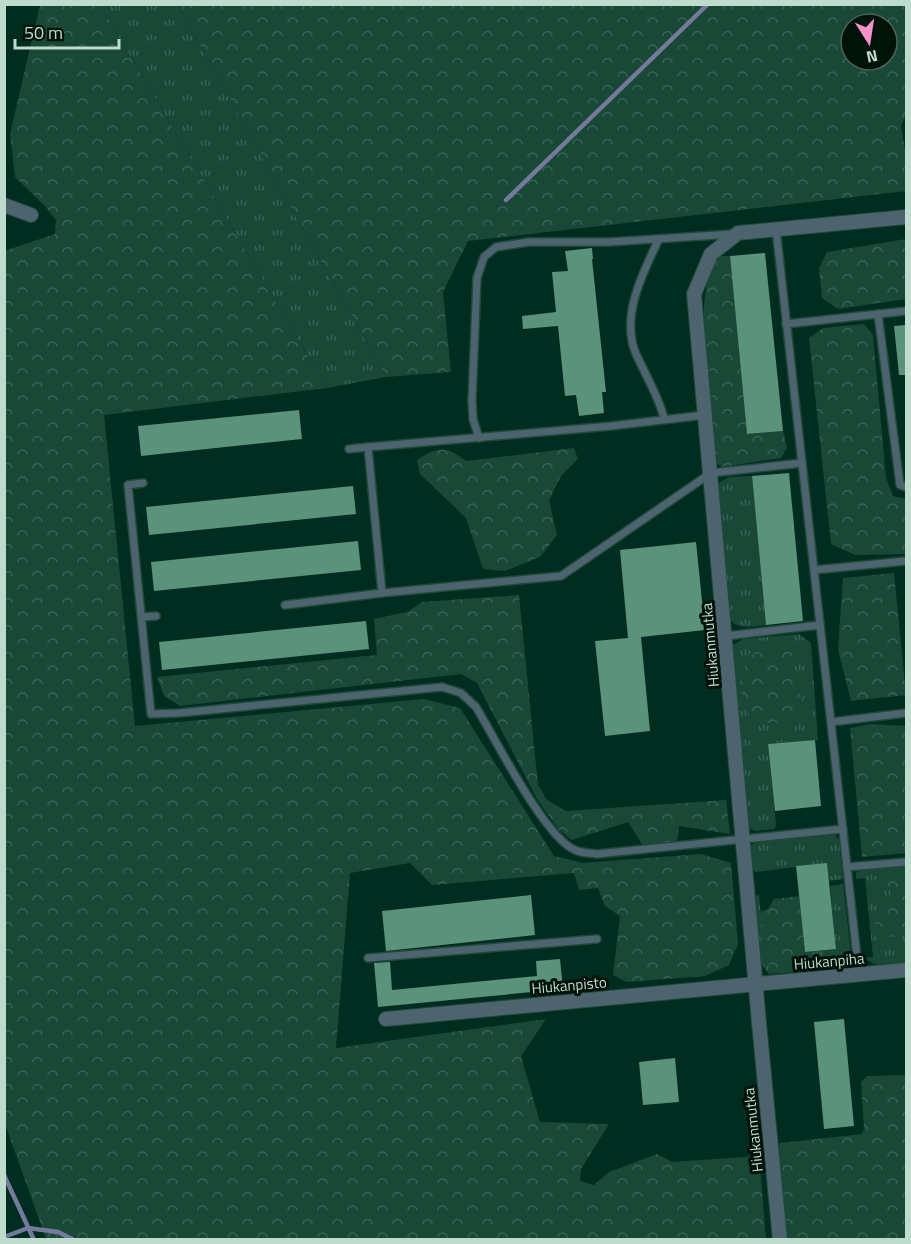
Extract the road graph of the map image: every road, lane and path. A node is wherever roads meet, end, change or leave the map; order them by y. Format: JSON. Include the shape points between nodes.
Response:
{"nodes":[{"id":1,"x":4,"y":205,"type":"edge"},
{"id":2,"x":4,"y":213,"type":"edge"},
{"id":3,"x":906,"y":217,"type":"edge"},
{"id":4,"x":776,"y":229,"type":"junction"},
{"id":5,"x":738,"y":233,"type":"junction"},
{"id":6,"x":659,"y":239,"type":"junction"},
{"id":7,"x":906,"y":311,"type":"edge"},
{"id":8,"x":878,"y":314,"type":"junction"},
{"id":9,"x":786,"y":324,"type":"junction"},
{"id":10,"x":705,"y":415,"type":"junction"},
{"id":11,"x":664,"y":418,"type":"junction"},
{"id":12,"x":479,"y":438,"type":"junction"},
{"id":13,"x":368,"y":447,"type":"junction"},
{"id":14,"x":349,"y":449,"type":"dead end"},
{"id":15,"x":802,"y":463,"type":"junction"},
{"id":16,"x":711,"y":473,"type":"junction"},
{"id":17,"x":143,"y":483,"type":"dead end"},
{"id":18,"x":906,"y":487,"type":"edge"},
{"id":19,"x":906,"y":561,"type":"edge"},
{"id":20,"x":814,"y":570,"type":"junction"},
{"id":21,"x":382,"y":593,"type":"junction"},
{"id":22,"x":285,"y":604,"type":"dead end"},
{"id":23,"x":156,"y":616,"type":"dead end"},
{"id":24,"x":142,"y":617,"type":"junction"},
{"id":25,"x":820,"y":626,"type":"junction"},
{"id":26,"x":726,"y":636,"type":"junction"},
{"id":27,"x":906,"y":713,"type":"edge"},
{"id":28,"x":831,"y":722,"type":"junction"},
{"id":29,"x":843,"y":829,"type":"junction"},
{"id":30,"x":744,"y":840,"type":"junction"},
{"id":31,"x":906,"y":862,"type":"edge"},
{"id":32,"x":847,"y":867,"type":"junction"},
{"id":33,"x":597,"y":939,"type":"dead end"},
{"id":34,"x":368,"y":958,"type":"dead end"},
{"id":35,"x":906,"y":970,"type":"edge"},
{"id":36,"x":859,"y":975,"type":"junction"},
{"id":37,"x":755,"y":984,"type":"junction"},
{"id":38,"x":386,"y":1019,"type":"dead end"},
{"id":39,"x":780,"y":1239,"type":"edge"}],
"edges":[{"from":1,"to":2,"type":"street","via":[[26,214]]},
{"from":3,"to":4,"type":"street"},
{"from":4,"to":5,"type":"street"},
{"from":4,"to":9,"type":"lane"},
{"from":5,"to":6,"type":"lane"},
{"from":5,"to":10,"type":"street","name":"Hiukanmutka","via":[[711,254],[694,294]]},
{"from":6,"to":11,"type":"lane","via":[[643,272],[634,303],[632,330],[635,353]]},
{"from":6,"to":12,"type":"lane","via":[[529,242],[496,247],[484,257],[477,278],[472,400]]},
{"from":7,"to":8,"type":"lane"},
{"from":8,"to":9,"type":"lane"},
{"from":8,"to":18,"type":"lane","via":[[900,485]]},
{"from":9,"to":15,"type":"lane"},
{"from":10,"to":11,"type":"lane"},
{"from":10,"to":16,"type":"street","name":"Hiukanmutka"},
{"from":11,"to":12,"type":"lane"},
{"from":12,"to":13,"type":"lane"},
{"from":13,"to":14,"type":"lane"},
{"from":13,"to":21,"type":"lane"},
{"from":15,"to":16,"type":"lane"},
{"from":15,"to":20,"type":"lane"},
{"from":16,"to":21,"type":"lane","via":[[561,576]]},
{"from":16,"to":26,"type":"street","name":"Hiukanmutka"},
{"from":17,"to":24,"type":"lane","via":[[128,485]]},
{"from":19,"to":20,"type":"lane"},
{"from":20,"to":25,"type":"lane"},
{"from":21,"to":22,"type":"lane"},
{"from":23,"to":24,"type":"lane"},
{"from":24,"to":30,"type":"lane","via":[[151,714],[442,687],[461,693],[476,707],[542,818],[557,838],[575,850],[597,854]]},
{"from":25,"to":26,"type":"lane"},
{"from":25,"to":28,"type":"lane"},
{"from":26,"to":30,"type":"street","name":"Hiukanmutka"},
{"from":27,"to":28,"type":"lane"},
{"from":28,"to":29,"type":"lane"},
{"from":29,"to":30,"type":"lane"},
{"from":29,"to":32,"type":"lane"},
{"from":30,"to":37,"type":"street","name":"Hiukanmutka"},
{"from":31,"to":32,"type":"lane"},
{"from":32,"to":36,"type":"lane"},
{"from":33,"to":34,"type":"lane"},
{"from":35,"to":36,"type":"street","name":"Hiukanpiha"},
{"from":36,"to":37,"type":"street","name":"Hiukanpiha"},
{"from":37,"to":38,"type":"street","name":"Hiukanpisto"},
{"from":37,"to":39,"type":"street","name":"Hiukanmutka"}]}
